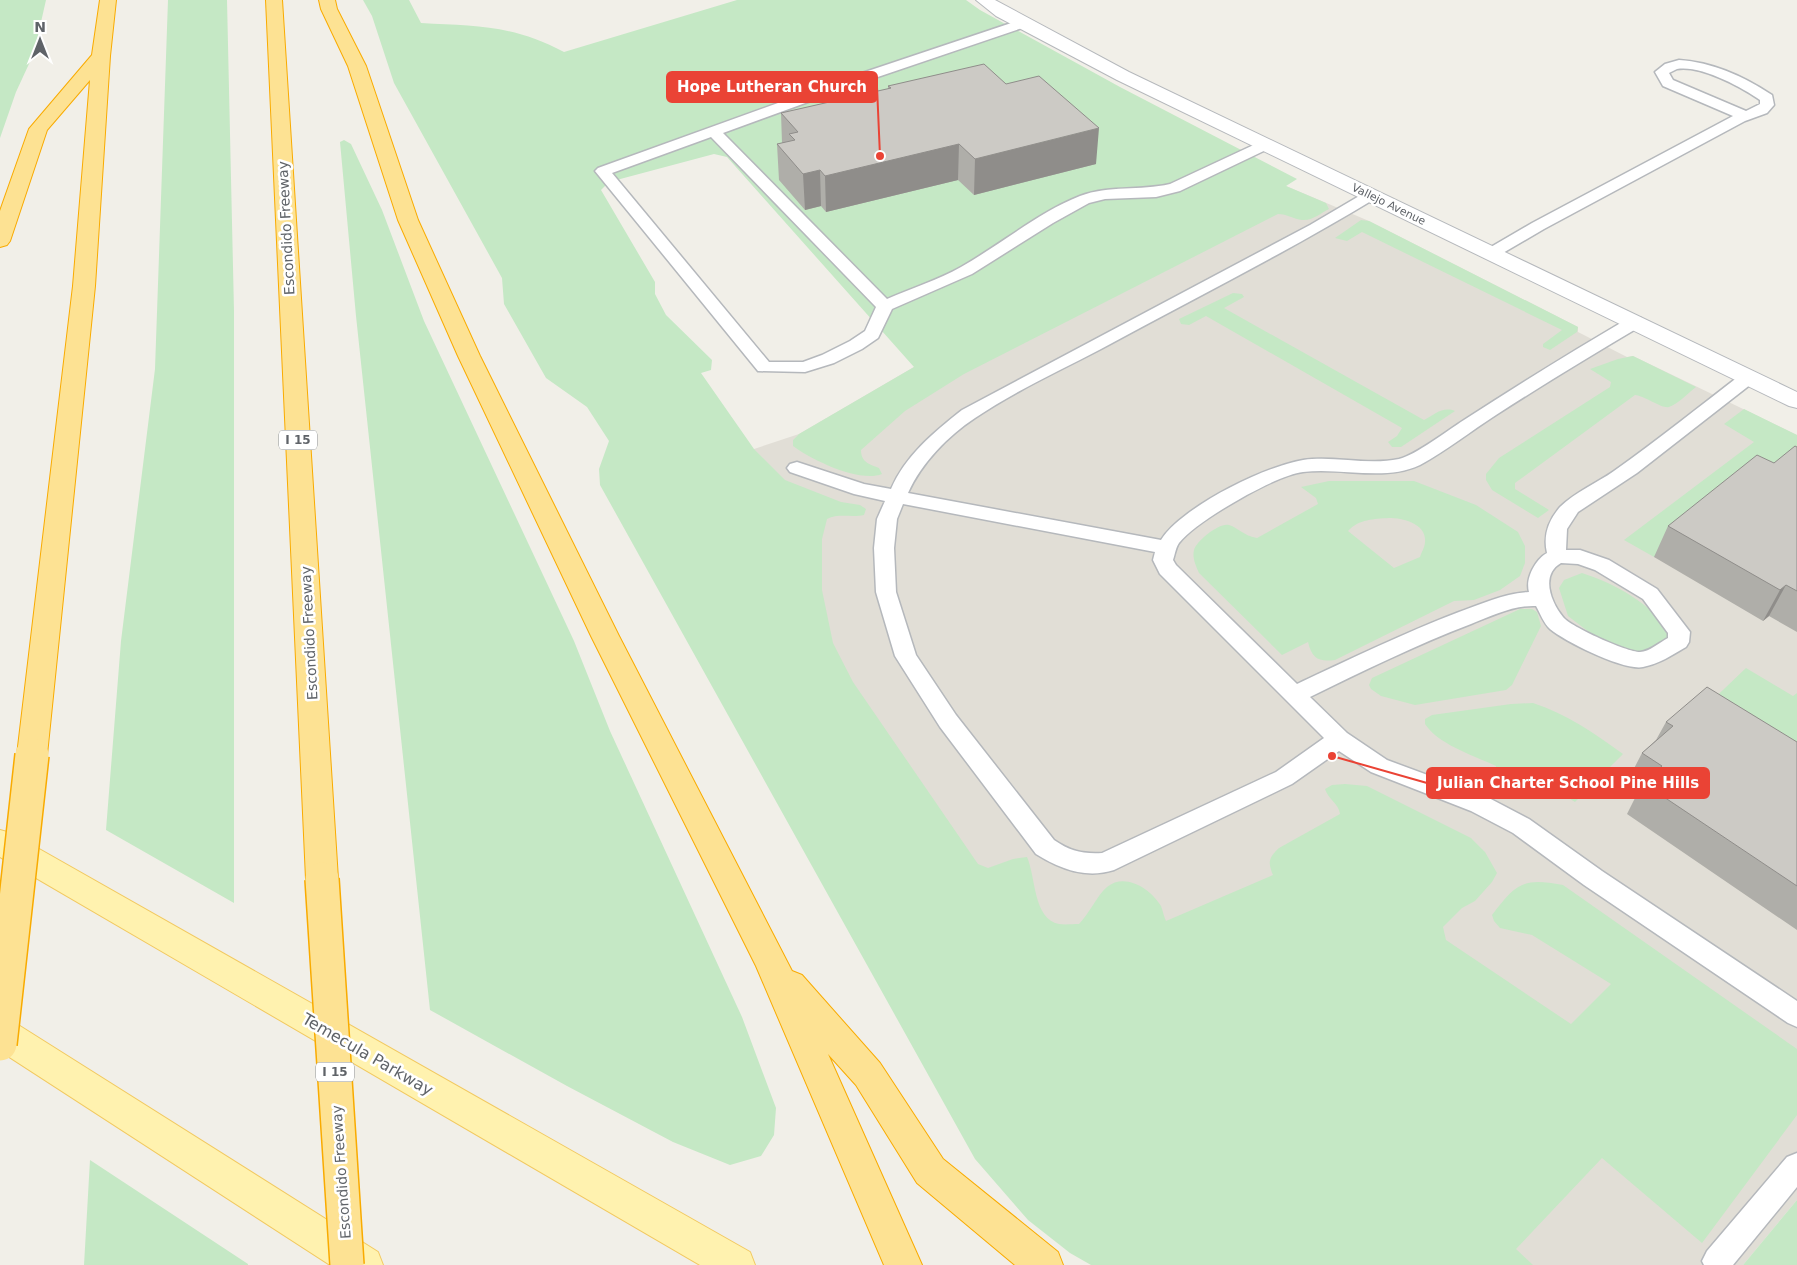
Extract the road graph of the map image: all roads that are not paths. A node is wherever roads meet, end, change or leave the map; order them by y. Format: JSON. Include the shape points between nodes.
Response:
{"nodes":[{"id":1,"x":108,"y":0,"type":"edge"},
{"id":2,"x":274,"y":0,"type":"edge"},
{"id":3,"x":327,"y":0,"type":"edge"},
{"id":4,"x":984,"y":0,"type":"edge"},
{"id":5,"x":1023,"y":23,"type":"junction"},
{"id":6,"x":101,"y":56,"type":"junction"},
{"id":7,"x":1746,"y":116,"type":"junction"},
{"id":8,"x":714,"y":131,"type":"junction"},
{"id":9,"x":1265,"y":145,"type":"junction"},
{"id":10,"x":1371,"y":195,"type":"junction"},
{"id":11,"x":0,"y":241,"type":"edge"},
{"id":12,"x":1490,"y":254,"type":"junction"},
{"id":13,"x":885,"y":306,"type":"junction"},
{"id":14,"x":1634,"y":322,"type":"junction"},
{"id":15,"x":1749,"y":378,"type":"junction"},
{"id":16,"x":1797,"y":401,"type":"edge"},
{"id":17,"x":798,"y":468,"type":"dead end"},
{"id":18,"x":897,"y":498,"type":"junction"},
{"id":19,"x":1166,"y":548,"type":"junction"},
{"id":20,"x":1558,"y":556,"type":"junction"},
{"id":21,"x":1542,"y":599,"type":"junction"},
{"id":22,"x":1295,"y":695,"type":"junction"},
{"id":23,"x":1340,"y":739,"type":"junction"},
{"id":24,"x":0,"y":842,"type":"edge"},
{"id":25,"x":772,"y":964,"type":"junction"},
{"id":26,"x":1797,"y":1015,"type":"edge"},
{"id":27,"x":0,"y":1032,"type":"edge"},
{"id":28,"x":0,"y":1044,"type":"edge"},
{"id":29,"x":1797,"y":1166,"type":"edge"},
{"id":30,"x":1716,"y":1261,"type":"dead end"},
{"id":31,"x":347,"y":1265,"type":"edge"},
{"id":32,"x":364,"y":1265,"type":"edge"},
{"id":33,"x":736,"y":1265,"type":"edge"},
{"id":34,"x":903,"y":1265,"type":"edge"},
{"id":35,"x":1044,"y":1265,"type":"edge"}],
"edges":[{"from":1,"to":6,"type":"highway"},
{"from":2,"to":31,"type":"highway","name":"Escondido Freeway","number":"I 15","bridge":true,"via":[[322,879]]},
{"from":3,"to":25,"type":"highway","via":[[357,66],[408,220],[469,356],[605,636]]},
{"from":4,"to":5,"type":"street","name":"Vallejo Avenue"},
{"from":5,"to":8,"type":"lane"},
{"from":5,"to":9,"type":"street","name":"Vallejo Avenue"},
{"from":6,"to":11,"type":"highway","via":[[38,129]]},
{"from":6,"to":28,"type":"highway","bridge":true,"via":[[84,286]]},
{"from":7,"to":7,"type":"lane","via":[[1767,105],[1767,98],[1756,89],[1696,66],[1678,64],[1662,72],[1668,83]]},
{"from":7,"to":12,"type":"lane"},
{"from":8,"to":13,"type":"lane"},
{"from":8,"to":13,"type":"lane","via":[[603,171],[764,367],[805,367],[856,345],[872,334]]},
{"from":9,"to":10,"type":"street","name":"Vallejo Avenue"},
{"from":9,"to":13,"type":"lane","via":[[1175,188],[1104,194],[1084,200],[966,271]]},
{"from":10,"to":12,"type":"street","name":"Vallejo Avenue"},
{"from":10,"to":18,"type":"lane","via":[[1316,228],[968,414],[933,443],[907,474]]},
{"from":12,"to":14,"type":"street","name":"Vallejo Avenue"},
{"from":14,"to":15,"type":"street","name":"Vallejo Avenue"},
{"from":14,"to":19,"type":"lane","via":[[1419,458],[1402,465],[1299,466],[1280,472],[1187,524]]},
{"from":15,"to":16,"type":"street","name":"Vallejo Avenue"},
{"from":15,"to":20,"type":"lane","via":[[1612,482],[1578,502],[1562,518],[1557,531],[1553,542]]},
{"from":17,"to":18,"type":"lane","via":[[861,490]]},
{"from":18,"to":19,"type":"lane"},
{"from":18,"to":23,"type":"lane","via":[[885,538],[886,592],[906,656],[948,721],[1031,830],[1045,847],[1064,859],[1087,864],[1105,863],[1284,778]]},
{"from":19,"to":22,"type":"lane","via":[[1163,560],[1167,569]]},
{"from":20,"to":21,"type":"lane","via":[[1547,562],[1540,577],[1538,589]]},
{"from":20,"to":21,"type":"lane","via":[[1580,557],[1602,565],[1650,594],[1679,632],[1678,642],[1652,658],[1624,658],[1556,623]]},
{"from":21,"to":22,"type":"lane","via":[[1528,597],[1511,601],[1444,626]]},
{"from":22,"to":23,"type":"lane"},
{"from":23,"to":26,"type":"lane","via":[[1379,766],[1479,804],[1521,826]]},
{"from":24,"to":33,"type":"main road","name":"Temecula Parkway"},
{"from":25,"to":34,"type":"highway"},
{"from":25,"to":35,"type":"highway","via":[[868,1074],[930,1171]]},
{"from":27,"to":32,"type":"main road"},
{"from":29,"to":30,"type":"lane"}]}
